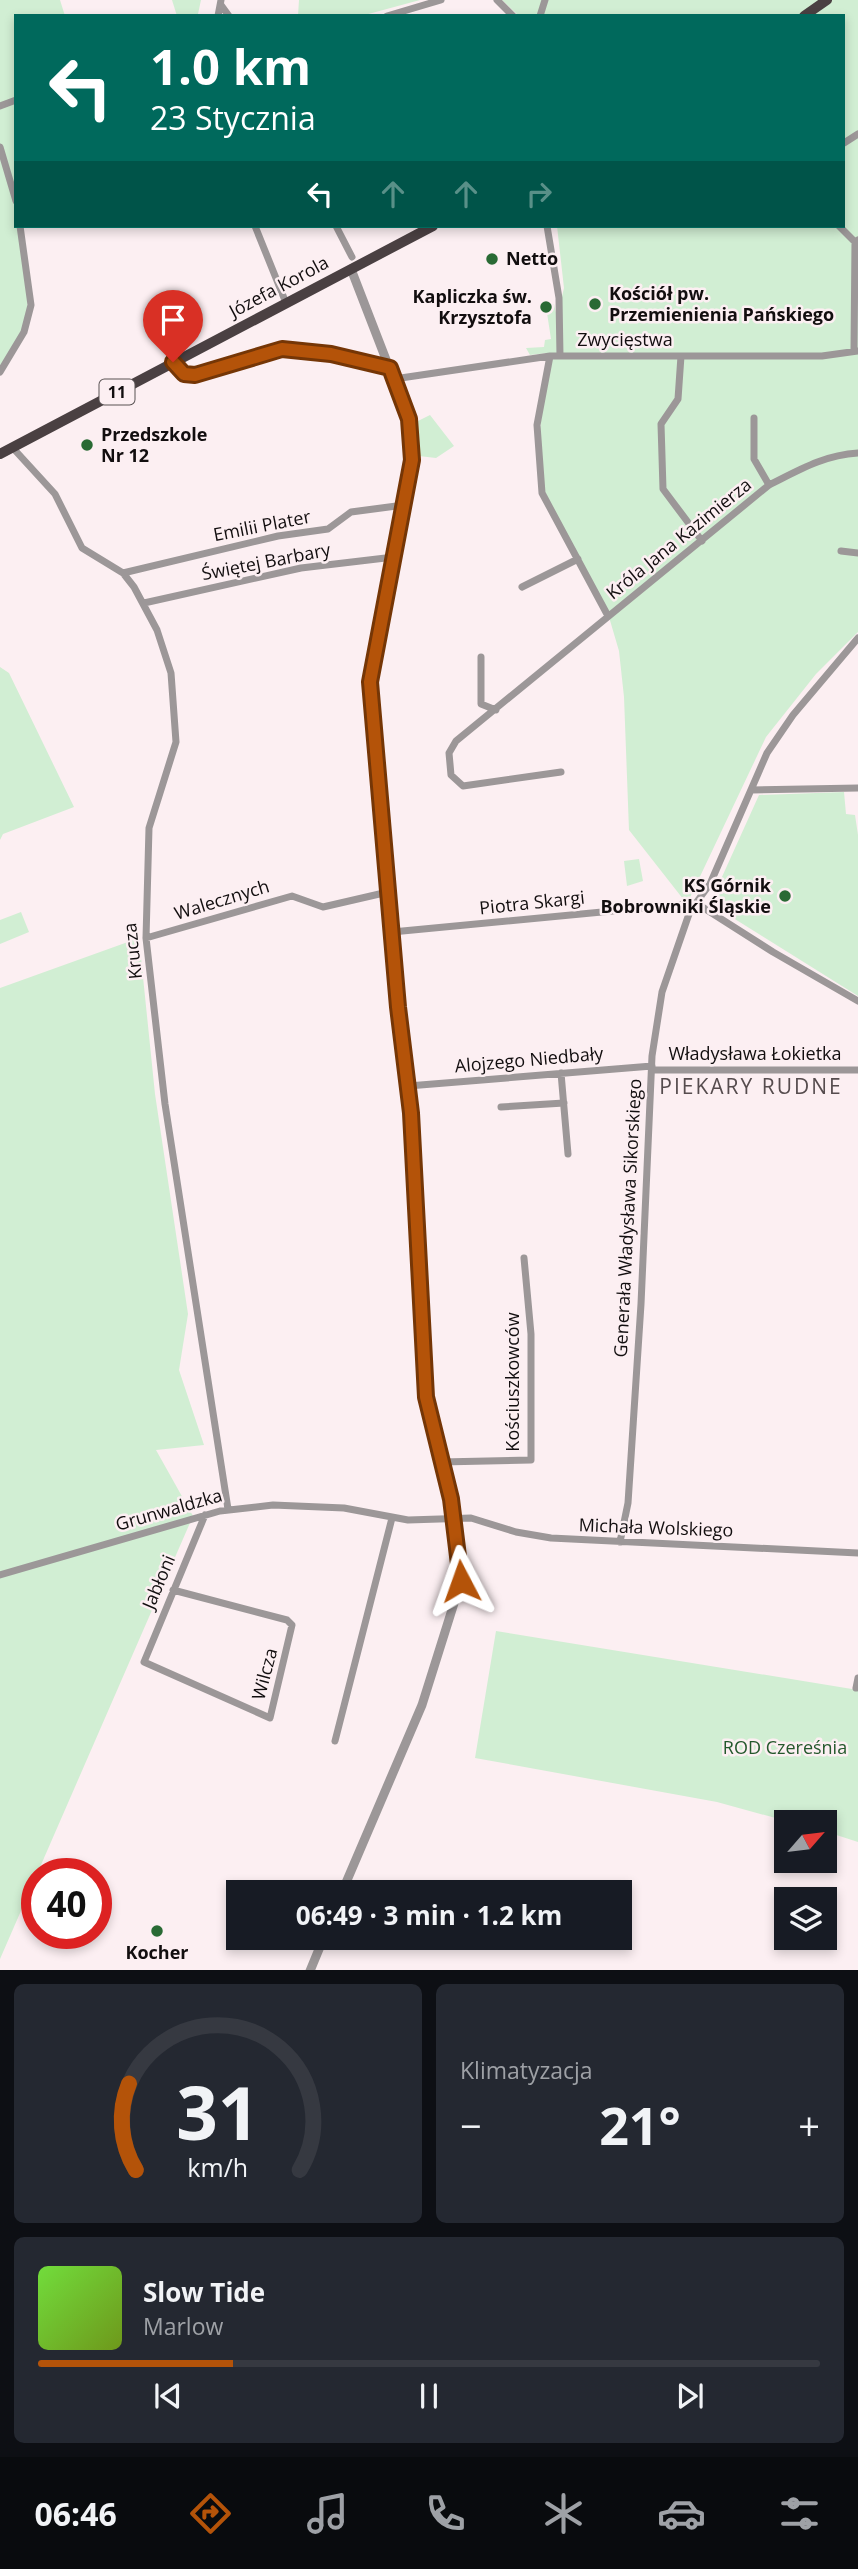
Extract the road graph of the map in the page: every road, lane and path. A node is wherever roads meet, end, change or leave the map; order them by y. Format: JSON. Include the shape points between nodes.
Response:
{"nodes":[{"id":1,"x":441,"y":0,"type":"edge"},
{"id":2,"x":497,"y":0,"type":"edge"},
{"id":3,"x":827,"y":0,"type":"edge"},
{"id":4,"x":394,"y":14,"type":"edge"},
{"id":5,"x":511,"y":14,"type":"edge"},
{"id":6,"x":807,"y":14,"type":"edge"},
{"id":7,"x":0,"y":147,"type":"edge"},
{"id":8,"x":14,"y":194,"type":"edge"},
{"id":9,"x":20,"y":228,"type":"edge"},
{"id":10,"x":256,"y":228,"type":"edge"},
{"id":11,"x":337,"y":228,"type":"edge"},
{"id":12,"x":429,"y":228,"type":"edge"},
{"id":13,"x":547,"y":228,"type":"edge"},
{"id":14,"x":841,"y":228,"type":"edge"},
{"id":15,"x":856,"y":241,"type":"edge"},
{"id":16,"x":351,"y":263,"type":"junction"},
{"id":17,"x":856,"y":295,"type":"edge"},
{"id":18,"x":286,"y":303,"type":"junction"},
{"id":19,"x":856,"y":351,"type":"edge"},
{"id":20,"x":550,"y":356,"type":"junction"},
{"id":21,"x":560,"y":356,"type":"junction"},
{"id":22,"x":681,"y":356,"type":"junction"},
{"id":23,"x":173,"y":362,"type":"junction"},
{"id":24,"x":390,"y":368,"type":"junction"},
{"id":25,"x":0,"y":372,"type":"edge"},
{"id":26,"x":394,"y":379,"type":"junction"},
{"id":27,"x":754,"y":418,"type":"dead end"},
{"id":28,"x":12,"y":447,"type":"junction"},
{"id":29,"x":858,"y":453,"type":"edge"},
{"id":30,"x":0,"y":454,"type":"edge"},
{"id":31,"x":769,"y":485,"type":"junction"},
{"id":32,"x":404,"y":505,"type":"junction"},
{"id":33,"x":702,"y":541,"type":"junction"},
{"id":34,"x":841,"y":551,"type":"dead end"},
{"id":35,"x":858,"y":553,"type":"edge"},
{"id":36,"x":394,"y":557,"type":"junction"},
{"id":37,"x":578,"y":559,"type":"junction"},
{"id":38,"x":123,"y":573,"type":"junction"},
{"id":39,"x":522,"y":587,"type":"dead end"},
{"id":40,"x":144,"y":603,"type":"junction"},
{"id":41,"x":608,"y":617,"type":"junction"},
{"id":42,"x":858,"y":638,"type":"edge"},
{"id":43,"x":481,"y":657,"type":"dead end"},
{"id":44,"x":496,"y":710,"type":"junction"},
{"id":45,"x":561,"y":772,"type":"dead end"},
{"id":46,"x":858,"y":788,"type":"edge"},
{"id":47,"x":752,"y":790,"type":"junction"},
{"id":48,"x":388,"y":892,"type":"junction"},
{"id":49,"x":696,"y":903,"type":"junction"},
{"id":50,"x":392,"y":932,"type":"junction"},
{"id":51,"x":146,"y":938,"type":"junction"},
{"id":52,"x":858,"y":1001,"type":"edge"},
{"id":53,"x":652,"y":1068,"type":"junction"},
{"id":54,"x":858,"y":1070,"type":"edge"},
{"id":55,"x":561,"y":1073,"type":"junction"},
{"id":56,"x":408,"y":1086,"type":"junction"},
{"id":57,"x":564,"y":1102,"type":"junction"},
{"id":58,"x":501,"y":1107,"type":"dead end"},
{"id":59,"x":568,"y":1154,"type":"dead end"},
{"id":60,"x":524,"y":1258,"type":"dead end"},
{"id":61,"x":441,"y":1462,"type":"junction"},
{"id":62,"x":228,"y":1509,"type":"junction"},
{"id":63,"x":205,"y":1515,"type":"junction"},
{"id":64,"x":454,"y":1517,"type":"junction"},
{"id":65,"x":392,"y":1518,"type":"junction"},
{"id":66,"x":620,"y":1542,"type":"junction"},
{"id":67,"x":858,"y":1553,"type":"edge"},
{"id":68,"x":0,"y":1575,"type":"edge"},
{"id":69,"x":173,"y":1590,"type":"junction"},
{"id":70,"x":144,"y":1662,"type":"joint"},
{"id":71,"x":858,"y":1678,"type":"edge"},
{"id":72,"x":856,"y":1688,"type":"edge"},
{"id":73,"x":335,"y":1741,"type":"dead end"},
{"id":74,"x":347,"y":1880,"type":"edge"},
{"id":75,"x":318,"y":1950,"type":"edge"},
{"id":76,"x":310,"y":1970,"type":"edge"}],
"edges":[{"from":1,"to":4,"type":"street"},
{"from":2,"to":5,"type":"street"},
{"from":3,"to":6,"type":"highway"},
{"from":7,"to":8,"type":"street"},
{"from":9,"to":25,"type":"street","via":[[31,305],[24,332]]},
{"from":10,"to":18,"type":"street"},
{"from":11,"to":16,"type":"street"},
{"from":12,"to":16,"type":"highway","number":"11"},
{"from":13,"to":21,"type":"street","via":[[559,298]]},
{"from":14,"to":15,"type":"street"},
{"from":15,"to":17,"type":"street"},
{"from":16,"to":18,"type":"highway","name":"Józefa Korola","number":"11"},
{"from":16,"to":24,"type":"street"},
{"from":17,"to":19,"type":"street"},
{"from":18,"to":23,"type":"highway","name":"Józefa Korola","number":"11"},
{"from":19,"to":22,"type":"street","name":"Zwycięstwa","via":[[822,356]]},
{"from":20,"to":21,"type":"street","name":"Zwycięstwa"},
{"from":20,"to":26,"type":"street","name":"Zwycięstwa"},
{"from":20,"to":37,"type":"street","via":[[537,425],[542,493]]},
{"from":21,"to":22,"type":"street","name":"Zwycięstwa"},
{"from":22,"to":33,"type":"street","via":[[678,399],[662,424],[663,489]]},
{"from":23,"to":24,"type":"street","via":[[184,374],[195,375],[259,355],[298,349]]},
{"from":23,"to":28,"type":"highway","name":"Józefa Korola","number":"11"},
{"from":24,"to":26,"type":"street"},
{"from":26,"to":32,"type":"street","via":[[412,437]]},
{"from":27,"to":31,"type":"street","name":"Króla Jana Kazimierza","via":[[754,459]]},
{"from":28,"to":30,"type":"highway","name":"Józefa Korola","number":"11"},
{"from":28,"to":38,"type":"street","name":"Krucza","via":[[52,491],[82,548]]},
{"from":29,"to":31,"type":"street","name":"Króla Jana Kazimierza","via":[[820,460]]},
{"from":31,"to":33,"type":"street","name":"Króla Jana Kazimierza"},
{"from":32,"to":36,"type":"street"},
{"from":32,"to":38,"type":"street","name":"Emilii Plater","via":[[351,512],[328,529],[278,536]]},
{"from":33,"to":41,"type":"street","name":"Króla Jana Kazimierza"},
{"from":34,"to":35,"type":"street"},
{"from":36,"to":40,"type":"street","name":"Świętej Barbary","via":[[301,568]]},
{"from":36,"to":48,"type":"street","via":[[370,682]]},
{"from":37,"to":39,"type":"street"},
{"from":37,"to":41,"type":"street"},
{"from":38,"to":40,"type":"street","name":"Krucza"},
{"from":40,"to":51,"type":"street","name":"Krucza","via":[[171,673],[176,743],[149,828]]},
{"from":41,"to":44,"type":"street","name":"Króla Jana Kazimierza"},
{"from":42,"to":47,"type":"street","name":"Generała Władysława Sikorskiego","via":[[793,715],[767,753]]},
{"from":43,"to":44,"type":"street","via":[[481,704]]},
{"from":44,"to":45,"type":"street","name":"Króla Jana Kazimierza","via":[[456,741],[449,753],[451,775],[463,786]]},
{"from":46,"to":47,"type":"street"},
{"from":47,"to":49,"type":"street","name":"Generała Władysława Sikorskiego","via":[[710,884]]},
{"from":48,"to":50,"type":"street"},
{"from":48,"to":51,"type":"street","name":"Walecznych","via":[[323,906],[286,897]]},
{"from":49,"to":50,"type":"street","name":"Piotra Skargi"},
{"from":49,"to":52,"type":"street"},
{"from":49,"to":53,"type":"street","name":"Generała Władysława Sikorskiego","via":[[683,926],[662,992]]},
{"from":50,"to":56,"type":"street"},
{"from":51,"to":62,"type":"street","name":"Krucza","via":[[165,1104]]},
{"from":53,"to":54,"type":"street","name":"Władysława Łokietka"},
{"from":53,"to":55,"type":"street","name":"Alojzego Niedbały"},
{"from":53,"to":66,"type":"street","name":"Generała Władysława Sikorskiego","via":[[641,1304],[626,1518]]},
{"from":55,"to":56,"type":"street","name":"Alojzego Niedbały"},
{"from":55,"to":57,"type":"street"},
{"from":56,"to":61,"type":"street","via":[[425,1384]]},
{"from":57,"to":58,"type":"street"},
{"from":57,"to":59,"type":"street"},
{"from":60,"to":61,"type":"street","name":"Kościuszkowców","via":[[531,1334],[531,1460]]},
{"from":61,"to":64,"type":"street"},
{"from":62,"to":63,"type":"street","name":"Grunwaldzka"},
{"from":62,"to":65,"type":"street","name":"Grunwaldzka","via":[[308,1505]]},
{"from":63,"to":68,"type":"street","name":"Grunwaldzka"},
{"from":63,"to":69,"type":"street","name":"Jabłoni"},
{"from":64,"to":65,"type":"street","name":"Grunwaldzka"},
{"from":64,"to":66,"type":"street","name":"Michała Wolskiego","via":[[533,1536]]},
{"from":64,"to":74,"type":"street","via":[[459,1591],[430,1683]]},
{"from":65,"to":73,"type":"street"},
{"from":66,"to":67,"type":"street","name":"Michała Wolskiego"},
{"from":69,"to":70,"type":"street","name":"Jabłoni"},
{"from":69,"to":70,"type":"street","name":"Wilcza","via":[[292,1625],[270,1718]]},
{"from":71,"to":72,"type":"street"},
{"from":75,"to":76,"type":"street"}]}
